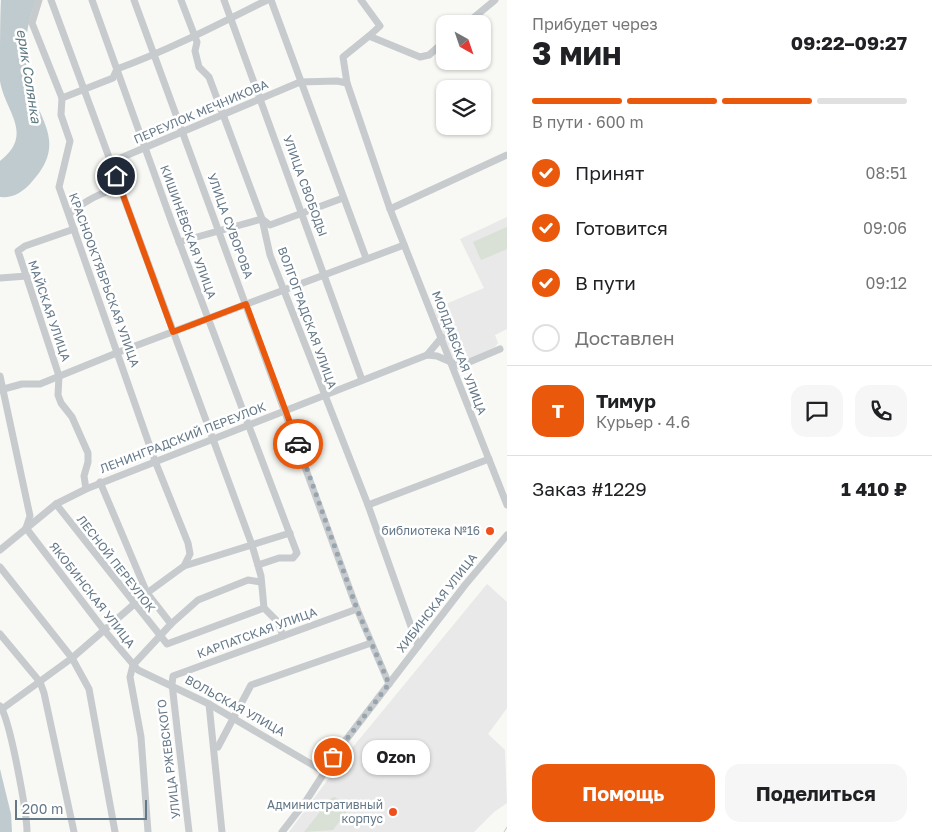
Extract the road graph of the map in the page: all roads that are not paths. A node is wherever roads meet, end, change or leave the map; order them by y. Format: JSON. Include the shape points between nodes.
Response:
{"nodes":[{"id":1,"x":39,"y":0,"type":"edge"},
{"id":2,"x":51,"y":0,"type":"edge"},
{"id":3,"x":92,"y":0,"type":"edge"},
{"id":4,"x":134,"y":0,"type":"edge"},
{"id":5,"x":181,"y":0,"type":"edge"},
{"id":6,"x":224,"y":0,"type":"edge"},
{"id":7,"x":267,"y":0,"type":"edge"},
{"id":8,"x":271,"y":0,"type":"edge"},
{"id":9,"x":361,"y":0,"type":"edge"},
{"id":10,"x":495,"y":0,"type":"edge"},
{"id":11,"x":477,"y":15,"type":"edge"},
{"id":12,"x":232,"y":18,"type":"junction"},
{"id":13,"x":369,"y":36,"type":"junction"},
{"id":14,"x":194,"y":37,"type":"junction"},
{"id":15,"x":436,"y":49,"type":"edge"},
{"id":16,"x":154,"y":55,"type":"junction"},
{"id":17,"x":117,"y":68,"type":"junction"},
{"id":18,"x":300,"y":82,"type":"junction"},
{"id":19,"x":347,"y":83,"type":"junction"},
{"id":20,"x":85,"y":89,"type":"junction"},
{"id":21,"x":62,"y":98,"type":"junction"},
{"id":22,"x":261,"y":99,"type":"junction"},
{"id":23,"x":223,"y":115,"type":"junction"},
{"id":24,"x":183,"y":132,"type":"junction"},
{"id":25,"x":145,"y":148,"type":"junction"},
{"id":26,"x":507,"y":155,"type":"edge"},
{"id":27,"x":111,"y":162,"type":"junction"},
{"id":28,"x":121,"y":189,"type":"junction"},
{"id":29,"x":343,"y":198,"type":"junction"},
{"id":30,"x":390,"y":209,"type":"junction"},
{"id":31,"x":69,"y":214,"type":"junction"},
{"id":32,"x":303,"y":214,"type":"junction"},
{"id":33,"x":262,"y":219,"type":"junction"},
{"id":34,"x":74,"y":229,"type":"junction"},
{"id":35,"x":220,"y":231,"type":"junction"},
{"id":36,"x":179,"y":242,"type":"junction"},
{"id":37,"x":404,"y":245,"type":"junction"},
{"id":38,"x":366,"y":258,"type":"junction"},
{"id":39,"x":324,"y":274,"type":"junction"},
{"id":40,"x":27,"y":276,"type":"junction"},
{"id":41,"x":0,"y":278,"type":"edge"},
{"id":42,"x":285,"y":290,"type":"junction"},
{"id":43,"x":246,"y":304,"type":"junction"},
{"id":44,"x":208,"y":319,"type":"junction"},
{"id":45,"x":173,"y":332,"type":"junction"},
{"id":46,"x":442,"y":337,"type":"junction"},
{"id":47,"x":500,"y":349,"type":"dead end"},
{"id":48,"x":119,"y":352,"type":"junction"},
{"id":49,"x":426,"y":355,"type":"junction"},
{"id":50,"x":452,"y":363,"type":"junction"},
{"id":51,"x":0,"y":376,"type":"edge"},
{"id":52,"x":59,"y":376,"type":"junction"},
{"id":53,"x":362,"y":380,"type":"junction"},
{"id":54,"x":1,"y":390,"type":"edge"},
{"id":55,"x":324,"y":396,"type":"junction"},
{"id":56,"x":286,"y":411,"type":"junction"},
{"id":57,"x":248,"y":426,"type":"junction"},
{"id":58,"x":214,"y":440,"type":"junction"},
{"id":59,"x":488,"y":459,"type":"junction"},
{"id":60,"x":155,"y":461,"type":"junction"},
{"id":61,"x":100,"y":482,"type":"junction"},
{"id":62,"x":86,"y":489,"type":"junction"},
{"id":63,"x":56,"y":504,"type":"junction"},
{"id":64,"x":368,"y":505,"type":"junction"},
{"id":65,"x":507,"y":505,"type":"edge"},
{"id":66,"x":26,"y":528,"type":"junction"},
{"id":67,"x":290,"y":533,"type":"junction"},
{"id":68,"x":507,"y":536,"type":"edge"},
{"id":69,"x":252,"y":546,"type":"junction"},
{"id":70,"x":0,"y":550,"type":"edge"},
{"id":71,"x":258,"y":565,"type":"junction"},
{"id":72,"x":184,"y":566,"type":"junction"},
{"id":73,"x":0,"y":567,"type":"edge"},
{"id":74,"x":261,"y":582,"type":"junction"},
{"id":75,"x":147,"y":593,"type":"junction"},
{"id":76,"x":134,"y":604,"type":"junction"},
{"id":77,"x":264,"y":608,"type":"junction"},
{"id":78,"x":357,"y":609,"type":"junction"},
{"id":79,"x":172,"y":624,"type":"junction"},
{"id":80,"x":104,"y":630,"type":"junction"},
{"id":81,"x":0,"y":634,"type":"edge"},
{"id":82,"x":159,"y":636,"type":"junction"},
{"id":83,"x":283,"y":636,"type":"junction"},
{"id":84,"x":371,"y":643,"type":"junction"},
{"id":85,"x":418,"y":646,"type":"junction"},
{"id":86,"x":72,"y":658,"type":"junction"},
{"id":87,"x":133,"y":665,"type":"junction"},
{"id":88,"x":40,"y":682,"type":"junction"},
{"id":89,"x":172,"y":684,"type":"junction"},
{"id":90,"x":389,"y":684,"type":"junction"},
{"id":91,"x":209,"y":704,"type":"junction"},
{"id":92,"x":1,"y":708,"type":"edge"},
{"id":93,"x":234,"y":719,"type":"junction"},
{"id":94,"x":218,"y":748,"type":"dead end"},
{"id":95,"x":324,"y":770,"type":"junction"},
{"id":96,"x":27,"y":832,"type":"edge"},
{"id":97,"x":74,"y":832,"type":"edge"},
{"id":98,"x":115,"y":832,"type":"edge"},
{"id":99,"x":148,"y":832,"type":"edge"},
{"id":100,"x":189,"y":832,"type":"edge"},
{"id":101,"x":222,"y":832,"type":"edge"},
{"id":102,"x":282,"y":832,"type":"edge"}],
"edges":[{"from":1,"to":21,"type":"street","name":"КРАСНООКТЯБРЬСКАЯ УЛИЦА","via":[[32,24]]},
{"from":2,"to":20,"type":"street"},
{"from":3,"to":17,"type":"street","name":"КИШИНЁВСКАЯ УЛИЦА"},
{"from":4,"to":16,"type":"street","name":"УЛИЦА СУВОРОВА"},
{"from":5,"to":14,"type":"street","name":"ВОЛГОГРАДСКАЯ УЛИЦА"},
{"from":6,"to":12,"type":"street","name":"УЛИЦА СВОБОДЫ"},
{"from":7,"to":12,"type":"street"},
{"from":8,"to":18,"type":"street"},
{"from":9,"to":13,"type":"street","via":[[380,26]]},
{"from":10,"to":11,"type":"street"},
{"from":12,"to":14,"type":"street"},
{"from":12,"to":22,"type":"street","name":"УЛИЦА СВОБОДЫ"},
{"from":13,"to":15,"type":"street","via":[[420,57]]},
{"from":13,"to":19,"type":"street","name":"МОЛДАВСКАЯ УЛИЦА","via":[[343,57]]},
{"from":14,"to":16,"type":"street"},
{"from":14,"to":23,"type":"street","name":"ВОЛГОГРАДСКАЯ УЛИЦА","via":[[199,67],[209,77]]},
{"from":16,"to":17,"type":"street"},
{"from":16,"to":24,"type":"street","name":"УЛИЦА СУВОРОВА"},
{"from":17,"to":20,"type":"street","via":[[113,78]]},
{"from":17,"to":25,"type":"street","name":"КИШИНЁВСКАЯ УЛИЦА"},
{"from":18,"to":19,"type":"street"},
{"from":18,"to":22,"type":"street","name":"ПЕРЕУЛОК МЕЧНИКОВА"},
{"from":18,"to":29,"type":"street"},
{"from":19,"to":30,"type":"street","name":"МОЛДАВСКАЯ УЛИЦА"},
{"from":20,"to":21,"type":"street"},
{"from":20,"to":27,"type":"street"},
{"from":21,"to":31,"type":"street","name":"КРАСНООКТЯБРЬСКАЯ УЛИЦА","via":[[61,115],[70,146],[59,187]]},
{"from":22,"to":23,"type":"street","name":"ПЕРЕУЛОК МЕЧНИКОВА"},
{"from":22,"to":32,"type":"street","name":"УЛИЦА СВОБОДЫ"},
{"from":23,"to":24,"type":"street","name":"ПЕРЕУЛОК МЕЧНИКОВА"},
{"from":23,"to":33,"type":"street","name":"ВОЛГОГРАДСКАЯ УЛИЦА"},
{"from":24,"to":25,"type":"street","name":"ПЕРЕУЛОК МЕЧНИКОВА"},
{"from":24,"to":35,"type":"street","name":"УЛИЦА СУВОРОВА"},
{"from":25,"to":27,"type":"street","name":"ПЕРЕУЛОК МЕЧНИКОВА"},
{"from":25,"to":36,"type":"street","name":"КИШИНЁВСКАЯ УЛИЦА"},
{"from":26,"to":30,"type":"street"},
{"from":27,"to":28,"type":"street"},
{"from":28,"to":31,"type":"street","via":[[111,190],[79,205]]},
{"from":28,"to":45,"type":"street"},
{"from":29,"to":32,"type":"street"},
{"from":29,"to":38,"type":"street"},
{"from":30,"to":37,"type":"street","name":"МОЛДАВСКАЯ УЛИЦА"},
{"from":31,"to":34,"type":"street","name":"КРАСНООКТЯБРЬСКАЯ УЛИЦА"},
{"from":32,"to":33,"type":"street","via":[[270,225]]},
{"from":32,"to":39,"type":"street","name":"УЛИЦА СВОБОДЫ"},
{"from":33,"to":35,"type":"street"},
{"from":33,"to":42,"type":"street","name":"ВОЛГОГРАДСКАЯ УЛИЦА","via":[[270,255]]},
{"from":34,"to":40,"type":"street","name":"МАЙСКАЯ УЛИЦА","via":[[25,246],[18,252]]},
{"from":34,"to":48,"type":"street","name":"КРАСНООКТЯБРЬСКАЯ УЛИЦА"},
{"from":35,"to":36,"type":"street"},
{"from":35,"to":43,"type":"street","name":"УЛИЦА СУВОРОВА"},
{"from":36,"to":44,"type":"street","name":"КИШИНЁВСКАЯ УЛИЦА"},
{"from":37,"to":38,"type":"street"},
{"from":37,"to":46,"type":"street","name":"МОЛДАВСКАЯ УЛИЦА"},
{"from":38,"to":39,"type":"street"},
{"from":39,"to":42,"type":"street"},
{"from":39,"to":53,"type":"street","name":"УЛИЦА СВОБОДЫ"},
{"from":40,"to":41,"type":"street"},
{"from":40,"to":52,"type":"street","name":"МАЙСКАЯ УЛИЦА"},
{"from":42,"to":43,"type":"street"},
{"from":42,"to":55,"type":"street","name":"ВОЛГОГРАДСКАЯ УЛИЦА"},
{"from":43,"to":44,"type":"street"},
{"from":43,"to":56,"type":"street","name":"УЛИЦА СУВОРОВА"},
{"from":44,"to":45,"type":"street"},
{"from":44,"to":57,"type":"street","name":"КИШИНЁВСКАЯ УЛИЦА"},
{"from":45,"to":48,"type":"street"},
{"from":45,"to":58,"type":"street"},
{"from":46,"to":49,"type":"street"},
{"from":46,"to":50,"type":"street","name":"МОЛДАВСКАЯ УЛИЦА"},
{"from":47,"to":50,"type":"street","via":[[460,366]]},
{"from":48,"to":52,"type":"street"},
{"from":48,"to":60,"type":"street","name":"КРАСНООКТЯБРЬСКАЯ УЛИЦА"},
{"from":49,"to":50,"type":"street"},
{"from":49,"to":53,"type":"street","name":"ЛЕНИНГРАДСКИЙ ПЕРЕУЛОК"},
{"from":50,"to":59,"type":"street","name":"МОЛДАВСКАЯ УЛИЦА"},
{"from":51,"to":54,"type":"street"},
{"from":52,"to":54,"type":"street","via":[[40,384],[22,384]]},
{"from":52,"to":62,"type":"street","name":"МАЙСКАЯ УЛИЦА","via":[[58,396],[72,417],[88,454],[84,476]]},
{"from":53,"to":55,"type":"street","name":"ЛЕНИНГРАДСКИЙ ПЕРЕУЛОК"},
{"from":54,"to":66,"type":"street","via":[[30,516]]},
{"from":55,"to":56,"type":"street","name":"ЛЕНИНГРАДСКИЙ ПЕРЕУЛОК"},
{"from":55,"to":64,"type":"street","name":"ВОЛГОГРАДСКАЯ УЛИЦА"},
{"from":56,"to":57,"type":"street","name":"ЛЕНИНГРАДСКИЙ ПЕРЕУЛОК"},
{"from":56,"to":78,"type":"street","name":"УЛИЦА СУВОРОВА"},
{"from":57,"to":58,"type":"street","name":"ЛЕНИНГРАДСКИЙ ПЕРЕУЛОК"},
{"from":57,"to":67,"type":"street","name":"КИШИНЁВСКАЯ УЛИЦА"},
{"from":58,"to":60,"type":"street","name":"ЛЕНИНГРАДСКИЙ ПЕРЕУЛОК"},
{"from":58,"to":69,"type":"street"},
{"from":59,"to":64,"type":"street"},
{"from":59,"to":65,"type":"street","name":"МОЛДАВСКАЯ УЛИЦА"},
{"from":60,"to":61,"type":"street","name":"ЛЕНИНГРАДСКИЙ ПЕРЕУЛОК"},
{"from":60,"to":72,"type":"street","name":"КРАСНООКТЯБРЬСКАЯ УЛИЦА","via":[[190,548]]},
{"from":61,"to":62,"type":"street","name":"ЛЕНИНГРАДСКИЙ ПЕРЕУЛОК"},
{"from":61,"to":75,"type":"street"},
{"from":62,"to":63,"type":"street","name":"ЛЕНИНГРАДСКИЙ ПЕРЕУЛОК"},
{"from":63,"to":66,"type":"street","name":"ЛЕНИНГРАДСКИЙ ПЕРЕУЛОК"},
{"from":63,"to":76,"type":"street","name":"ЛЕСНОЙ ПЕРЕУЛОК"},
{"from":64,"to":85,"type":"street","name":"ВОЛГОГРАДСКАЯ УЛИЦА"},
{"from":66,"to":70,"type":"street","name":"ЛЕНИНГРАДСКИЙ ПЕРЕУЛОК"},
{"from":66,"to":80,"type":"street","name":"ЯКОБИНСКАЯ УЛИЦА"},
{"from":67,"to":69,"type":"street"},
{"from":67,"to":71,"type":"street","name":"КИШИНЁВСКАЯ УЛИЦА","via":[[297,555]]},
{"from":68,"to":85,"type":"street","name":"ХИБИНСКАЯ УЛИЦА"},
{"from":69,"to":71,"type":"street"},
{"from":69,"to":72,"type":"street"},
{"from":71,"to":74,"type":"street"},
{"from":72,"to":75,"type":"street"},
{"from":73,"to":86,"type":"street"},
{"from":74,"to":77,"type":"street"},
{"from":74,"to":79,"type":"street","via":[[248,580],[202,598]]},
{"from":75,"to":76,"type":"street"},
{"from":75,"to":79,"type":"street"},
{"from":76,"to":80,"type":"street"},
{"from":76,"to":82,"type":"street","name":"ЛЕСНОЙ ПЕРЕУЛОК"},
{"from":77,"to":82,"type":"street","via":[[170,645]]},
{"from":77,"to":83,"type":"street","via":[[278,622]]},
{"from":78,"to":83,"type":"street","name":"КАРПАТСКАЯ УЛИЦА"},
{"from":78,"to":84,"type":"street","name":"УЛИЦА СУВОРОВА"},
{"from":79,"to":82,"type":"street"},
{"from":80,"to":86,"type":"street"},
{"from":80,"to":87,"type":"street","name":"ЯКОБИНСКАЯ УЛИЦА"},
{"from":81,"to":88,"type":"street"},
{"from":82,"to":87,"type":"street"},
{"from":83,"to":89,"type":"street","name":"КАРПАТСКАЯ УЛИЦА","via":[[173,676]]},
{"from":84,"to":90,"type":"street","name":"УЛИЦА СУВОРОВА"},
{"from":84,"to":93,"type":"street","via":[[251,685]]},
{"from":85,"to":90,"type":"street","name":"ХИБИНСКАЯ УЛИЦА"},
{"from":86,"to":88,"type":"street"},
{"from":86,"to":98,"type":"street","via":[[89,689]]},
{"from":87,"to":89,"type":"street","name":"ВОЛЬСКАЯ УЛИЦА"},
{"from":87,"to":99,"type":"street","name":"ЯКОБИНСКАЯ УЛИЦА","via":[[130,677],[141,736]]},
{"from":88,"to":92,"type":"street"},
{"from":88,"to":97,"type":"street"},
{"from":89,"to":91,"type":"street","name":"ВОЛЬСКАЯ УЛИЦА"},
{"from":89,"to":100,"type":"street","name":"УЛИЦА РЖЕВСКОГО"},
{"from":90,"to":95,"type":"street","name":"ХИБИНСКАЯ УЛИЦА"},
{"from":91,"to":93,"type":"street","name":"ВОЛЬСКАЯ УЛИЦА"},
{"from":91,"to":101,"type":"street"},
{"from":92,"to":96,"type":"street","via":[[26,809]]},
{"from":93,"to":94,"type":"street"},
{"from":93,"to":95,"type":"street","name":"ВОЛЬСКАЯ УЛИЦА"},
{"from":95,"to":102,"type":"street","name":"ХИБИНСКАЯ УЛИЦА"}]}
